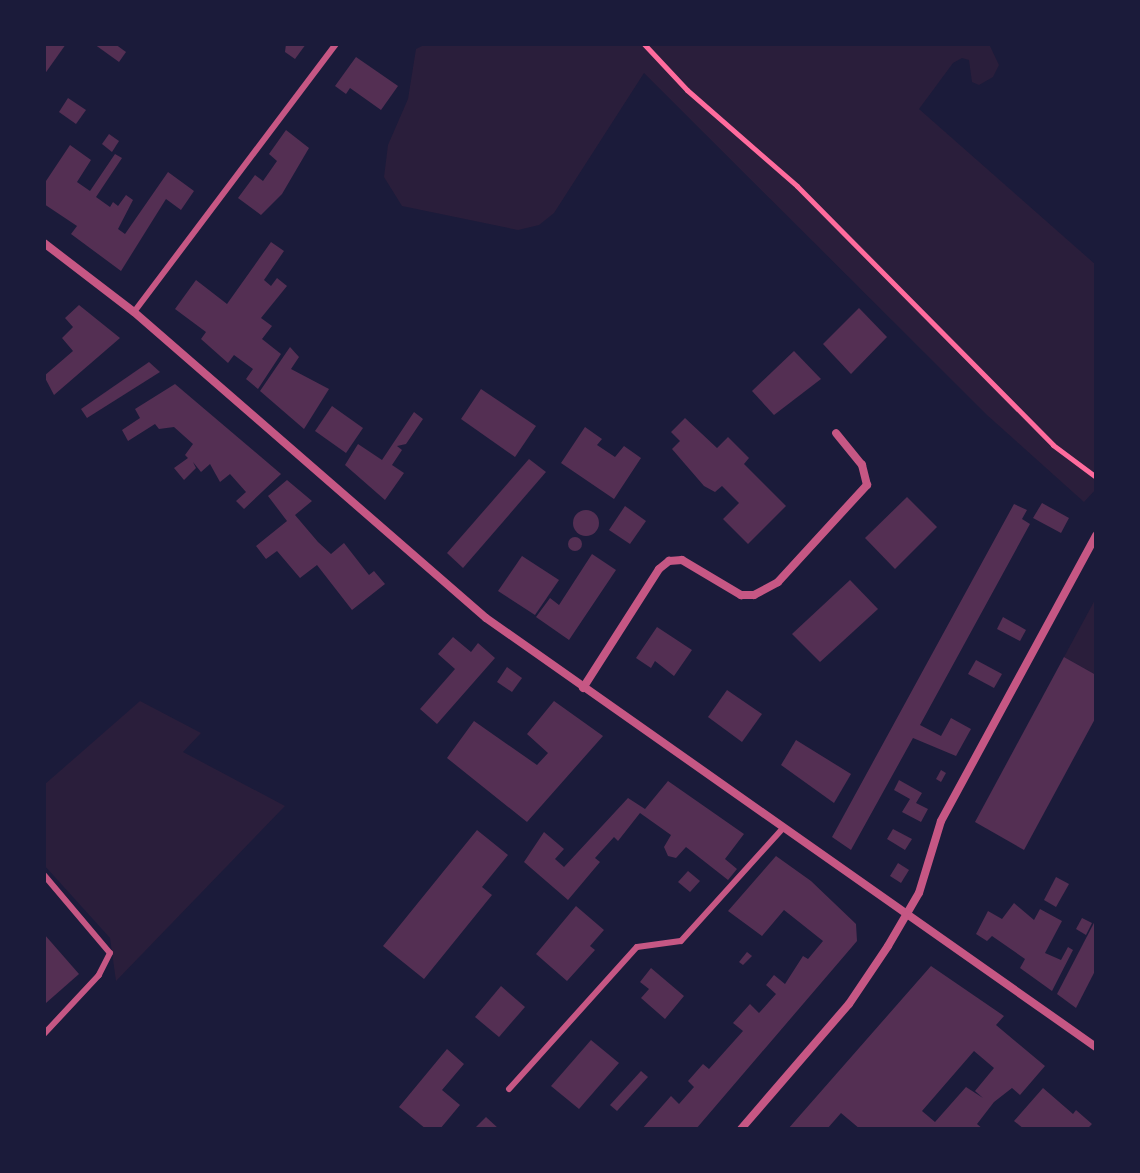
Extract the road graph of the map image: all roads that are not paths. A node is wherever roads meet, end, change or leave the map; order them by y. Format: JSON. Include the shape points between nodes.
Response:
{"nodes":[{"id":1,"x":336,"y":44,"type":"edge"},
{"id":2,"x":44,"y":243,"type":"edge"},
{"id":3,"x":134,"y":312,"type":"junction"},
{"id":4,"x":836,"y":433,"type":"dead end"},
{"id":5,"x":1096,"y":535,"type":"edge"},
{"id":6,"x":583,"y":688,"type":"junction"},
{"id":7,"x":783,"y":828,"type":"junction"},
{"id":8,"x":44,"y":875,"type":"edge"},
{"id":9,"x":906,"y":914,"type":"junction"},
{"id":10,"x":44,"y":1034,"type":"edge"},
{"id":11,"x":1096,"y":1047,"type":"edge"},
{"id":12,"x":509,"y":1089,"type":"dead end"},
{"id":13,"x":741,"y":1129,"type":"edge"}],
"edges":[{"from":1,"to":3,"type":"lane"},
{"from":2,"to":3,"type":"street"},
{"from":3,"to":6,"type":"street","via":[[486,618]]},
{"from":4,"to":6,"type":"street","via":[[862,465],[867,485],[789,571],[766,591],[741,595],[695,566],[669,561]]},
{"from":5,"to":9,"type":"street","via":[[941,821],[934,854]]},
{"from":6,"to":7,"type":"street"},
{"from":7,"to":9,"type":"street"},
{"from":7,"to":12,"type":"lane","via":[[681,941],[637,947]]},
{"from":8,"to":10,"type":"lane","via":[[110,953],[99,975]]},
{"from":9,"to":11,"type":"street"},
{"from":9,"to":13,"type":"street","via":[[849,1004]]}]}
